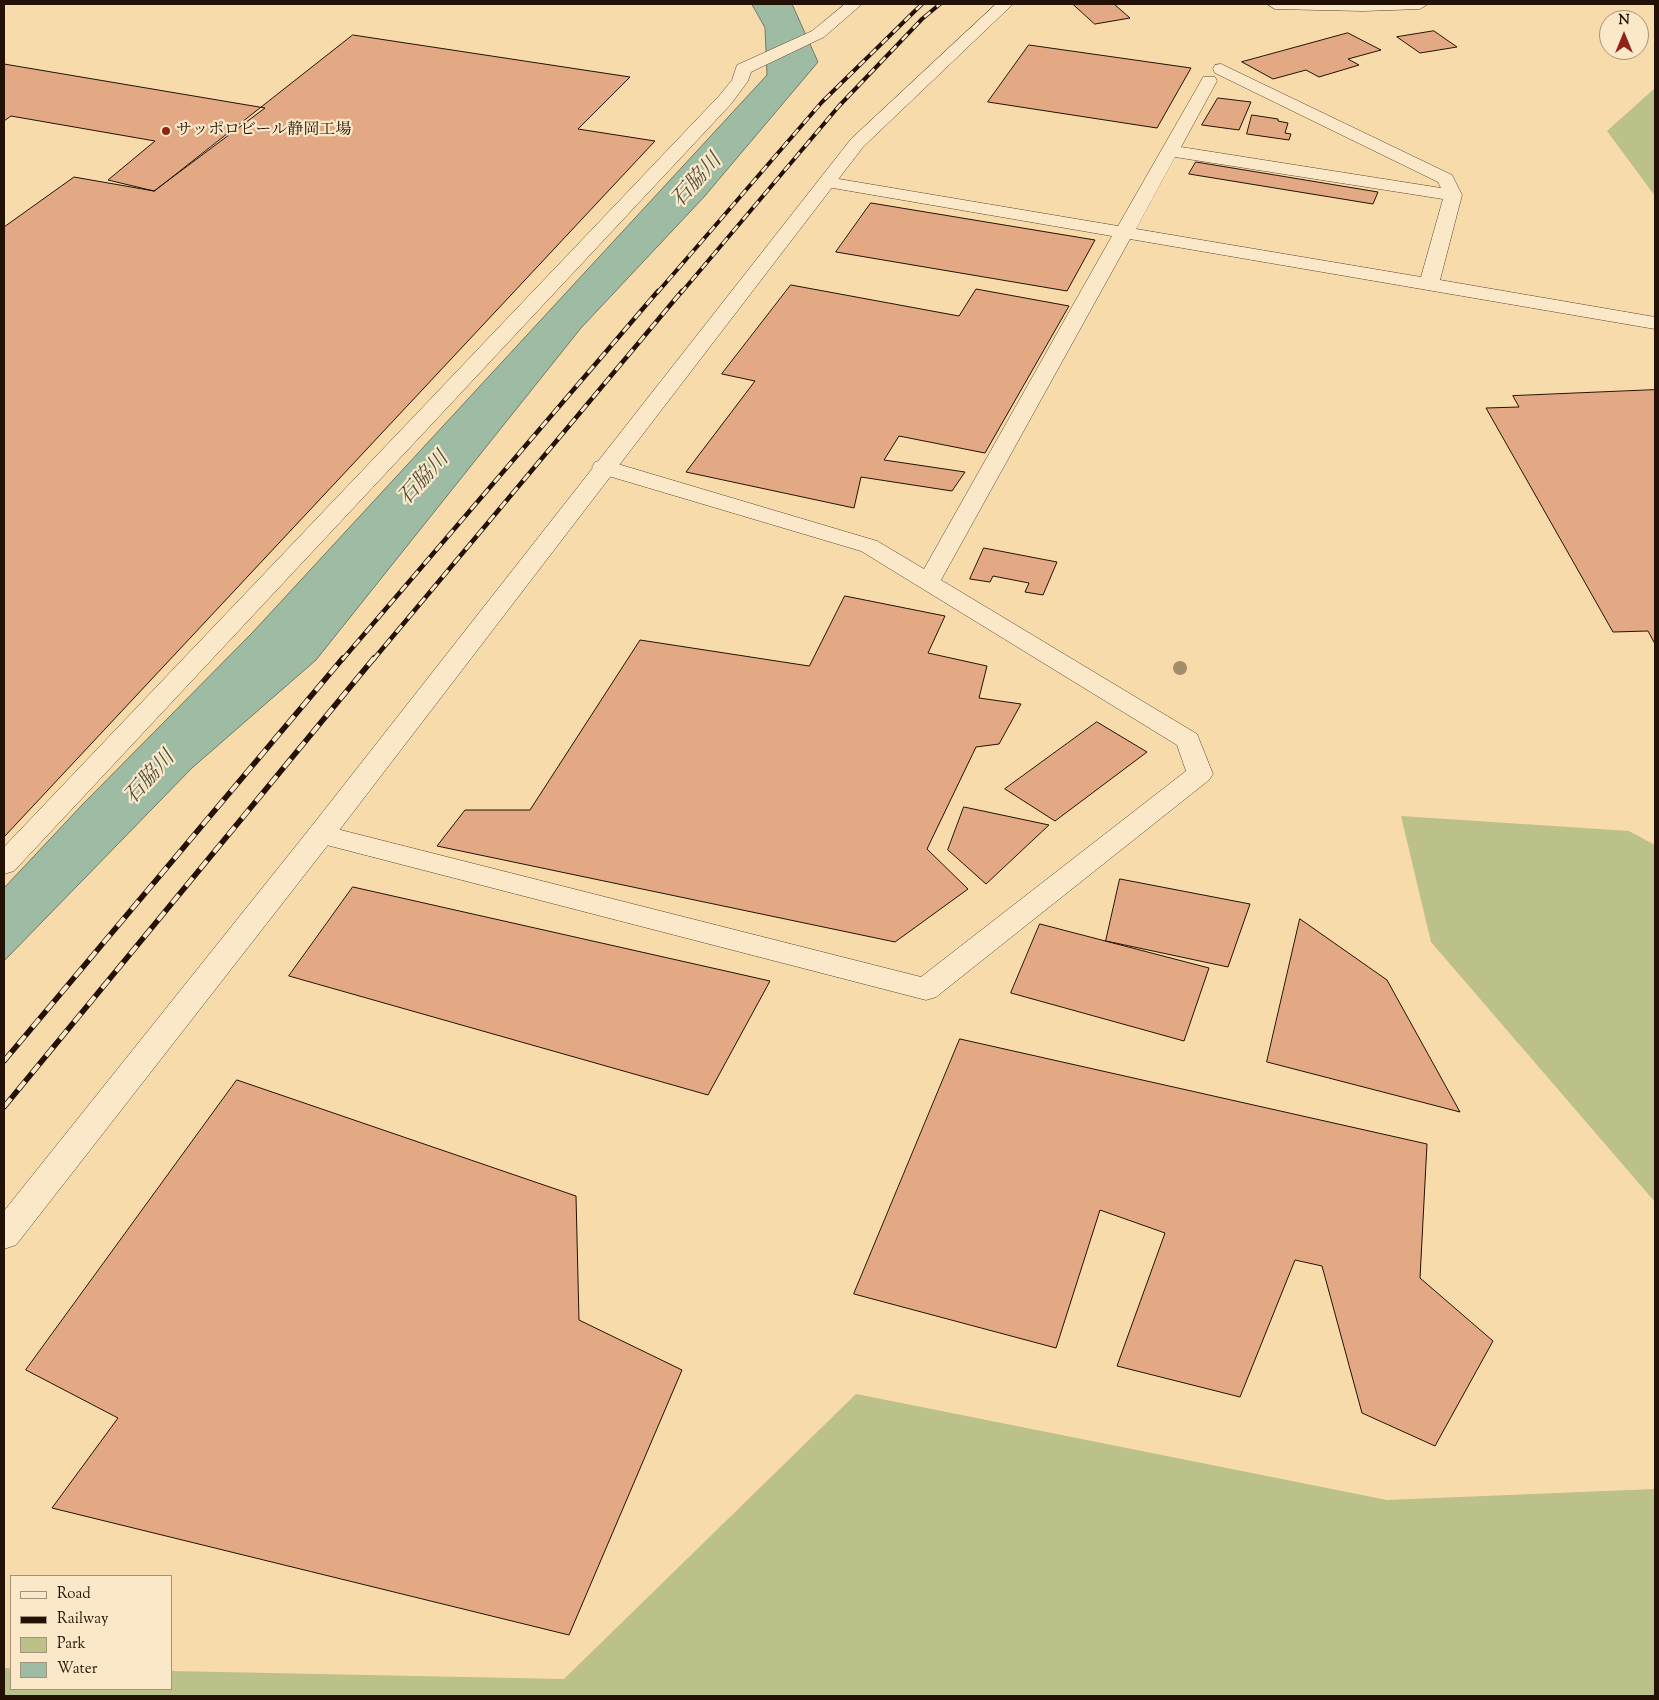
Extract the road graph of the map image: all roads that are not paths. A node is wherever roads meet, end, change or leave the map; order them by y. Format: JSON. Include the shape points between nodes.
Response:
{"nodes":[{"id":1,"x":854,"y":4,"type":"edge"},
{"id":2,"x":1004,"y":4,"type":"edge"},
{"id":3,"x":1275,"y":4,"type":"edge"},
{"id":4,"x":1420,"y":4,"type":"edge"},
{"id":5,"x":1171,"y":151,"type":"junction"},
{"id":6,"x":827,"y":182,"type":"junction"},
{"id":7,"x":1453,"y":195,"type":"junction"},
{"id":8,"x":1125,"y":233,"type":"junction"},
{"id":9,"x":1429,"y":284,"type":"junction"},
{"id":10,"x":1655,"y":323,"type":"edge"},
{"id":11,"x":604,"y":467,"type":"junction"},
{"id":12,"x":928,"y":582,"type":"junction"},
{"id":13,"x":320,"y":834,"type":"junction"},
{"id":14,"x":4,"y":864,"type":"edge"},
{"id":15,"x":4,"y":1235,"type":"edge"}],
"edges":[{"from":1,"to":14,"type":"street","via":[[818,34],[743,69],[740,81],[725,100]]},
{"from":2,"to":6,"type":"street","via":[[857,143]]},
{"from":3,"to":4,"type":"street"},
{"from":5,"to":7,"type":"street"},
{"from":5,"to":7,"type":"street","via":[[1215,75],[1446,179]]},
{"from":5,"to":8,"type":"street"},
{"from":6,"to":8,"type":"street"},
{"from":6,"to":11,"type":"street"},
{"from":7,"to":9,"type":"street"},
{"from":8,"to":9,"type":"street"},
{"from":8,"to":12,"type":"street"},
{"from":9,"to":10,"type":"street"},
{"from":11,"to":12,"type":"street","via":[[869,546]]},
{"from":11,"to":13,"type":"street"},
{"from":12,"to":13,"type":"street","via":[[1188,740],[1200,774],[926,989]]},
{"from":13,"to":15,"type":"street"}]}
